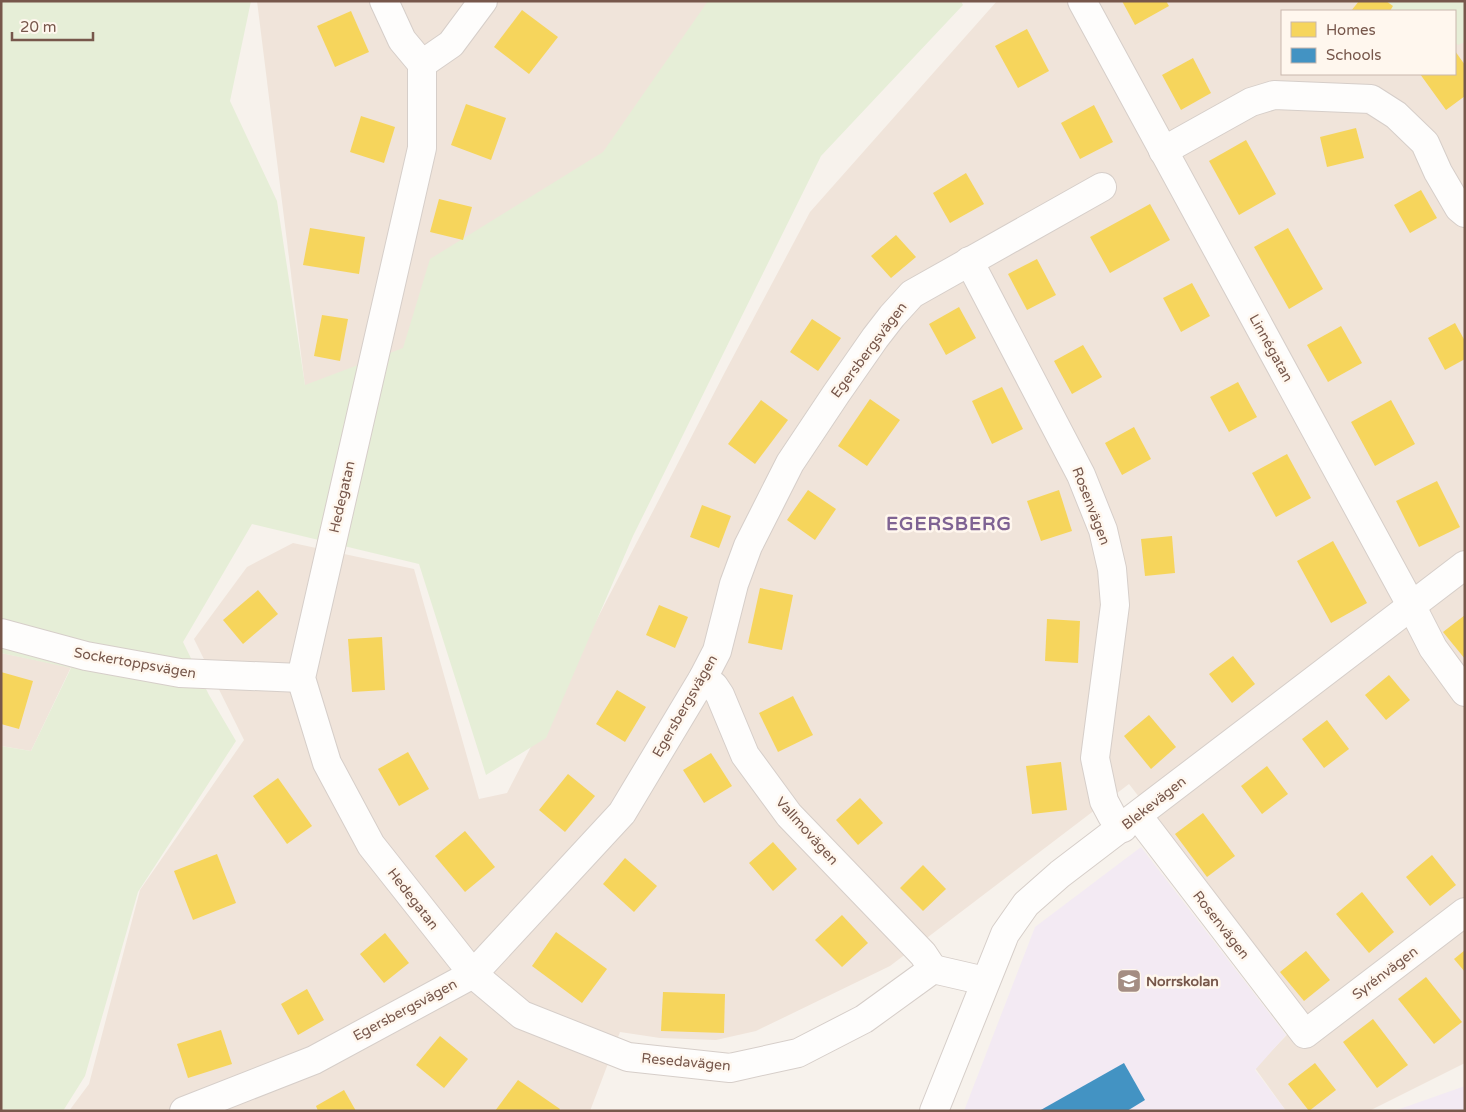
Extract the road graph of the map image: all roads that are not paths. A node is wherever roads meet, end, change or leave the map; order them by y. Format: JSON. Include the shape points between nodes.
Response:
{"nodes":[{"id":1,"x":384,"y":1,"type":"edge"},
{"id":2,"x":483,"y":1,"type":"edge"},
{"id":3,"x":1082,"y":1,"type":"edge"},
{"id":4,"x":422,"y":64,"type":"junction"},
{"id":5,"x":1163,"y":151,"type":"junction"},
{"id":6,"x":1102,"y":187,"type":"dead end"},
{"id":7,"x":1465,"y":214,"type":"edge"},
{"id":8,"x":969,"y":262,"type":"junction"},
{"id":9,"x":1465,"y":566,"type":"edge"},
{"id":10,"x":1411,"y":605,"type":"junction"},
{"id":11,"x":1,"y":633,"type":"edge"},
{"id":12,"x":301,"y":678,"type":"junction"},
{"id":13,"x":703,"y":678,"type":"junction"},
{"id":14,"x":1465,"y":692,"type":"edge"},
{"id":15,"x":1130,"y":822,"type":"junction"},
{"id":16,"x":1465,"y":912,"type":"edge"},
{"id":17,"x":933,"y":969,"type":"junction"},
{"id":18,"x":473,"y":974,"type":"junction"},
{"id":19,"x":985,"y":981,"type":"junction"},
{"id":20,"x":1305,"y":1034,"type":"joint"},
{"id":21,"x":184,"y":1111,"type":"edge"},
{"id":22,"x":934,"y":1111,"type":"edge"}],
"edges":[{"from":1,"to":4,"type":"street","via":[[402,40]]},
{"from":2,"to":4,"type":"street","via":[[451,44]]},
{"from":3,"to":5,"type":"street","name":"Linnégatan"},
{"from":4,"to":12,"type":"street","name":"Hedegatan","via":[[422,148]]},
{"from":5,"to":7,"type":"street","via":[[1251,102],[1274,95],[1370,99],[1396,115],[1425,143],[1438,172]]},
{"from":5,"to":10,"type":"street","name":"Linnégatan"},
{"from":6,"to":8,"type":"street","name":"Egersbergsvägen"},
{"from":8,"to":13,"type":"street","name":"Egersbergsvägen","via":[[912,294],[892,316],[790,463],[748,546],[734,584],[717,651]]},
{"from":8,"to":15,"type":"street","name":"Rosenvägen","via":[[1081,475],[1103,530],[1112,569],[1115,605],[1095,758],[1104,801],[1112,816]]},
{"from":9,"to":10,"type":"street","name":"Blekevägen"},
{"from":10,"to":14,"type":"street","name":"Linnégatan","via":[[1432,648]]},
{"from":10,"to":15,"type":"street","name":"Blekevägen"},
{"from":11,"to":12,"type":"street","name":"Sockertoppsvägen","via":[[86,656],[180,673]]},
{"from":12,"to":18,"type":"street","name":"Hedegatan","via":[[327,763],[371,845]]},
{"from":13,"to":17,"type":"street","name":"Vallmovägen","via":[[714,686],[720,696],[745,755],[789,815],[923,954]]},
{"from":13,"to":18,"type":"street","name":"Egersbergsvägen","via":[[622,813]]},
{"from":15,"to":19,"type":"street","name":"Blekevägen","via":[[1060,874],[1026,904],[1005,934]]},
{"from":15,"to":20,"type":"street","name":"Rosenvägen"},
{"from":16,"to":20,"type":"street","name":"Syrénvägen"},
{"from":17,"to":18,"type":"street","name":"Resedavägen","via":[[864,1019],[798,1053],[730,1068],[628,1057],[522,1016]]},
{"from":17,"to":19,"type":"street"},
{"from":18,"to":21,"type":"street","name":"Egersbergsvägen","via":[[314,1060]]},
{"from":19,"to":22,"type":"street","name":"Blekevägen"}]}
